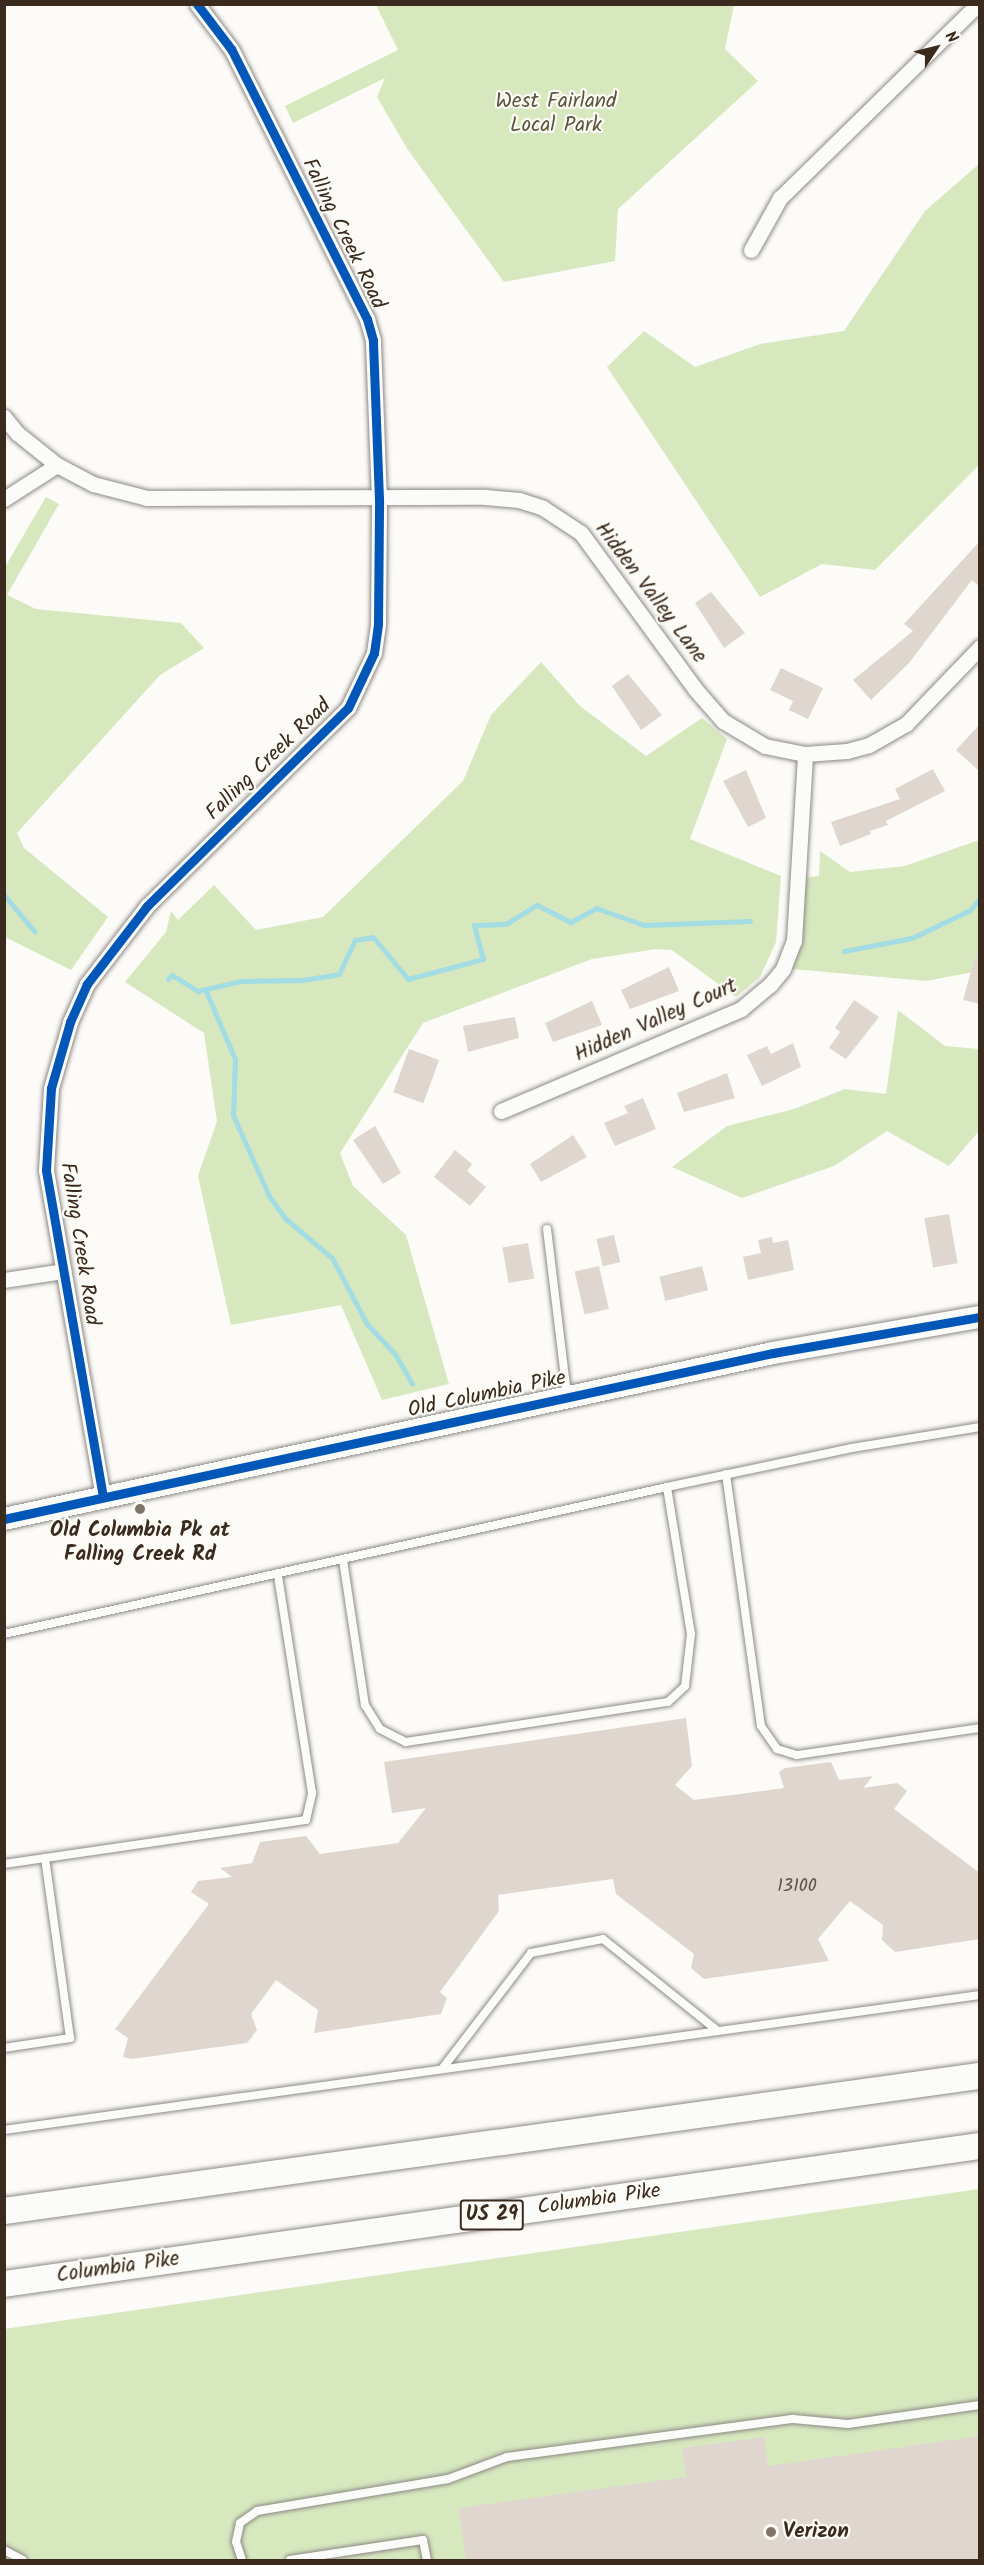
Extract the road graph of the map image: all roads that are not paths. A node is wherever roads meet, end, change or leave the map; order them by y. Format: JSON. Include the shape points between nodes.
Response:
{"nodes":[{"id":1,"x":197,"y":4,"type":"edge"},
{"id":2,"x":978,"y":4,"type":"edge"},
{"id":3,"x":751,"y":250,"type":"dead end"},
{"id":4,"x":4,"y":417,"type":"edge"},
{"id":5,"x":57,"y":465,"type":"junction"},
{"id":6,"x":4,"y":499,"type":"edge"},
{"id":7,"x":379,"y":499,"type":"junction"},
{"id":8,"x":980,"y":647,"type":"edge"},
{"id":9,"x":805,"y":754,"type":"junction"},
{"id":10,"x":501,"y":1112,"type":"dead end"},
{"id":11,"x":547,"y":1229,"type":"dead end"},
{"id":12,"x":63,"y":1271,"type":"junction"},
{"id":13,"x":4,"y":1280,"type":"edge"},
{"id":14,"x":980,"y":1317,"type":"edge"},
{"id":15,"x":567,"y":1397,"type":"junction"},
{"id":16,"x":980,"y":1427,"type":"edge"},
{"id":17,"x":726,"y":1474,"type":"junction"},
{"id":18,"x":667,"y":1487,"type":"junction"},
{"id":19,"x":103,"y":1497,"type":"junction"},
{"id":20,"x":4,"y":1519,"type":"edge"},
{"id":21,"x":343,"y":1560,"type":"junction"},
{"id":22,"x":278,"y":1575,"type":"junction"},
{"id":23,"x":4,"y":1634,"type":"edge"},
{"id":24,"x":980,"y":1728,"type":"edge"},
{"id":25,"x":45,"y":1858,"type":"junction"},
{"id":26,"x":4,"y":1864,"type":"edge"},
{"id":27,"x":980,"y":1995,"type":"edge"},
{"id":28,"x":718,"y":2031,"type":"junction"},
{"id":29,"x":4,"y":2048,"type":"edge"},
{"id":30,"x":442,"y":2069,"type":"junction"},
{"id":31,"x":980,"y":2076,"type":"edge"},
{"id":32,"x":4,"y":2130,"type":"edge"},
{"id":33,"x":980,"y":2146,"type":"edge"},
{"id":34,"x":4,"y":2211,"type":"edge"},
{"id":35,"x":4,"y":2284,"type":"edge"},
{"id":36,"x":980,"y":2405,"type":"edge"},
{"id":37,"x":4,"y":2550,"type":"edge"},
{"id":38,"x":24,"y":2560,"type":"edge"},
{"id":39,"x":242,"y":2560,"type":"edge"},
{"id":40,"x":290,"y":2560,"type":"edge"},
{"id":41,"x":427,"y":2560,"type":"edge"}],
"edges":[{"from":1,"to":7,"type":"street","name":"Falling Creek Road","via":[[231,49],[367,320],[373,340]]},
{"from":2,"to":3,"type":"street","via":[[780,198]]},
{"from":4,"to":5,"type":"street","name":"Hidden Valley Lane","via":[[17,433]]},
{"from":5,"to":6,"type":"street"},
{"from":5,"to":7,"type":"street","name":"Hidden Valley Lane","via":[[93,484],[147,498]]},
{"from":7,"to":9,"type":"street","name":"Hidden Valley Lane","via":[[485,497],[519,500],[543,508],[581,533],[695,689],[723,721],[765,746]]},
{"from":7,"to":12,"type":"street","name":"Falling Creek Road","via":[[375,653],[348,708],[147,906],[87,984],[70,1022],[51,1088],[46,1170]]},
{"from":8,"to":9,"type":"street","name":"Hidden Valley Lane","via":[[906,724],[869,745]]},
{"from":9,"to":10,"type":"street","name":"Hidden Valley Court","via":[[794,941],[783,969],[770,985],[741,1009]]},
{"from":11,"to":15,"type":"lane"},
{"from":12,"to":13,"type":"street"},
{"from":12,"to":19,"type":"street","name":"Falling Creek Road"},
{"from":14,"to":15,"type":"main road","name":"Old Columbia Pike","via":[[773,1353]]},
{"from":15,"to":19,"type":"main road","name":"Old Columbia Pike"},
{"from":16,"to":17,"type":"lane"},
{"from":17,"to":18,"type":"lane"},
{"from":17,"to":24,"type":"lane","via":[[761,1726],[777,1749],[797,1755]]},
{"from":18,"to":21,"type":"lane"},
{"from":18,"to":21,"type":"lane","via":[[691,1634],[685,1686],[668,1702],[406,1742],[381,1729],[365,1705]]},
{"from":19,"to":20,"type":"main road","name":"Old Columbia Pike"},
{"from":21,"to":22,"type":"lane"},
{"from":22,"to":23,"type":"lane"},
{"from":22,"to":25,"type":"lane","via":[[312,1793],[306,1820]]},
{"from":25,"to":26,"type":"lane"},
{"from":25,"to":29,"type":"lane","via":[[70,2038]]},
{"from":27,"to":28,"type":"lane"},
{"from":28,"to":30,"type":"lane"},
{"from":28,"to":30,"type":"lane","via":[[603,1939],[531,1953]]},
{"from":30,"to":32,"type":"lane"},
{"from":31,"to":34,"type":"highway"},
{"from":33,"to":35,"type":"highway","name":"Columbia Pike","number":"US 29"},
{"from":36,"to":39,"type":"lane","via":[[848,2424],[793,2418],[507,2457],[448,2479],[257,2511],[240,2523],[236,2542]]},
{"from":37,"to":38,"type":"lane"},
{"from":40,"to":41,"type":"lane","via":[[423,2540]]}]}
